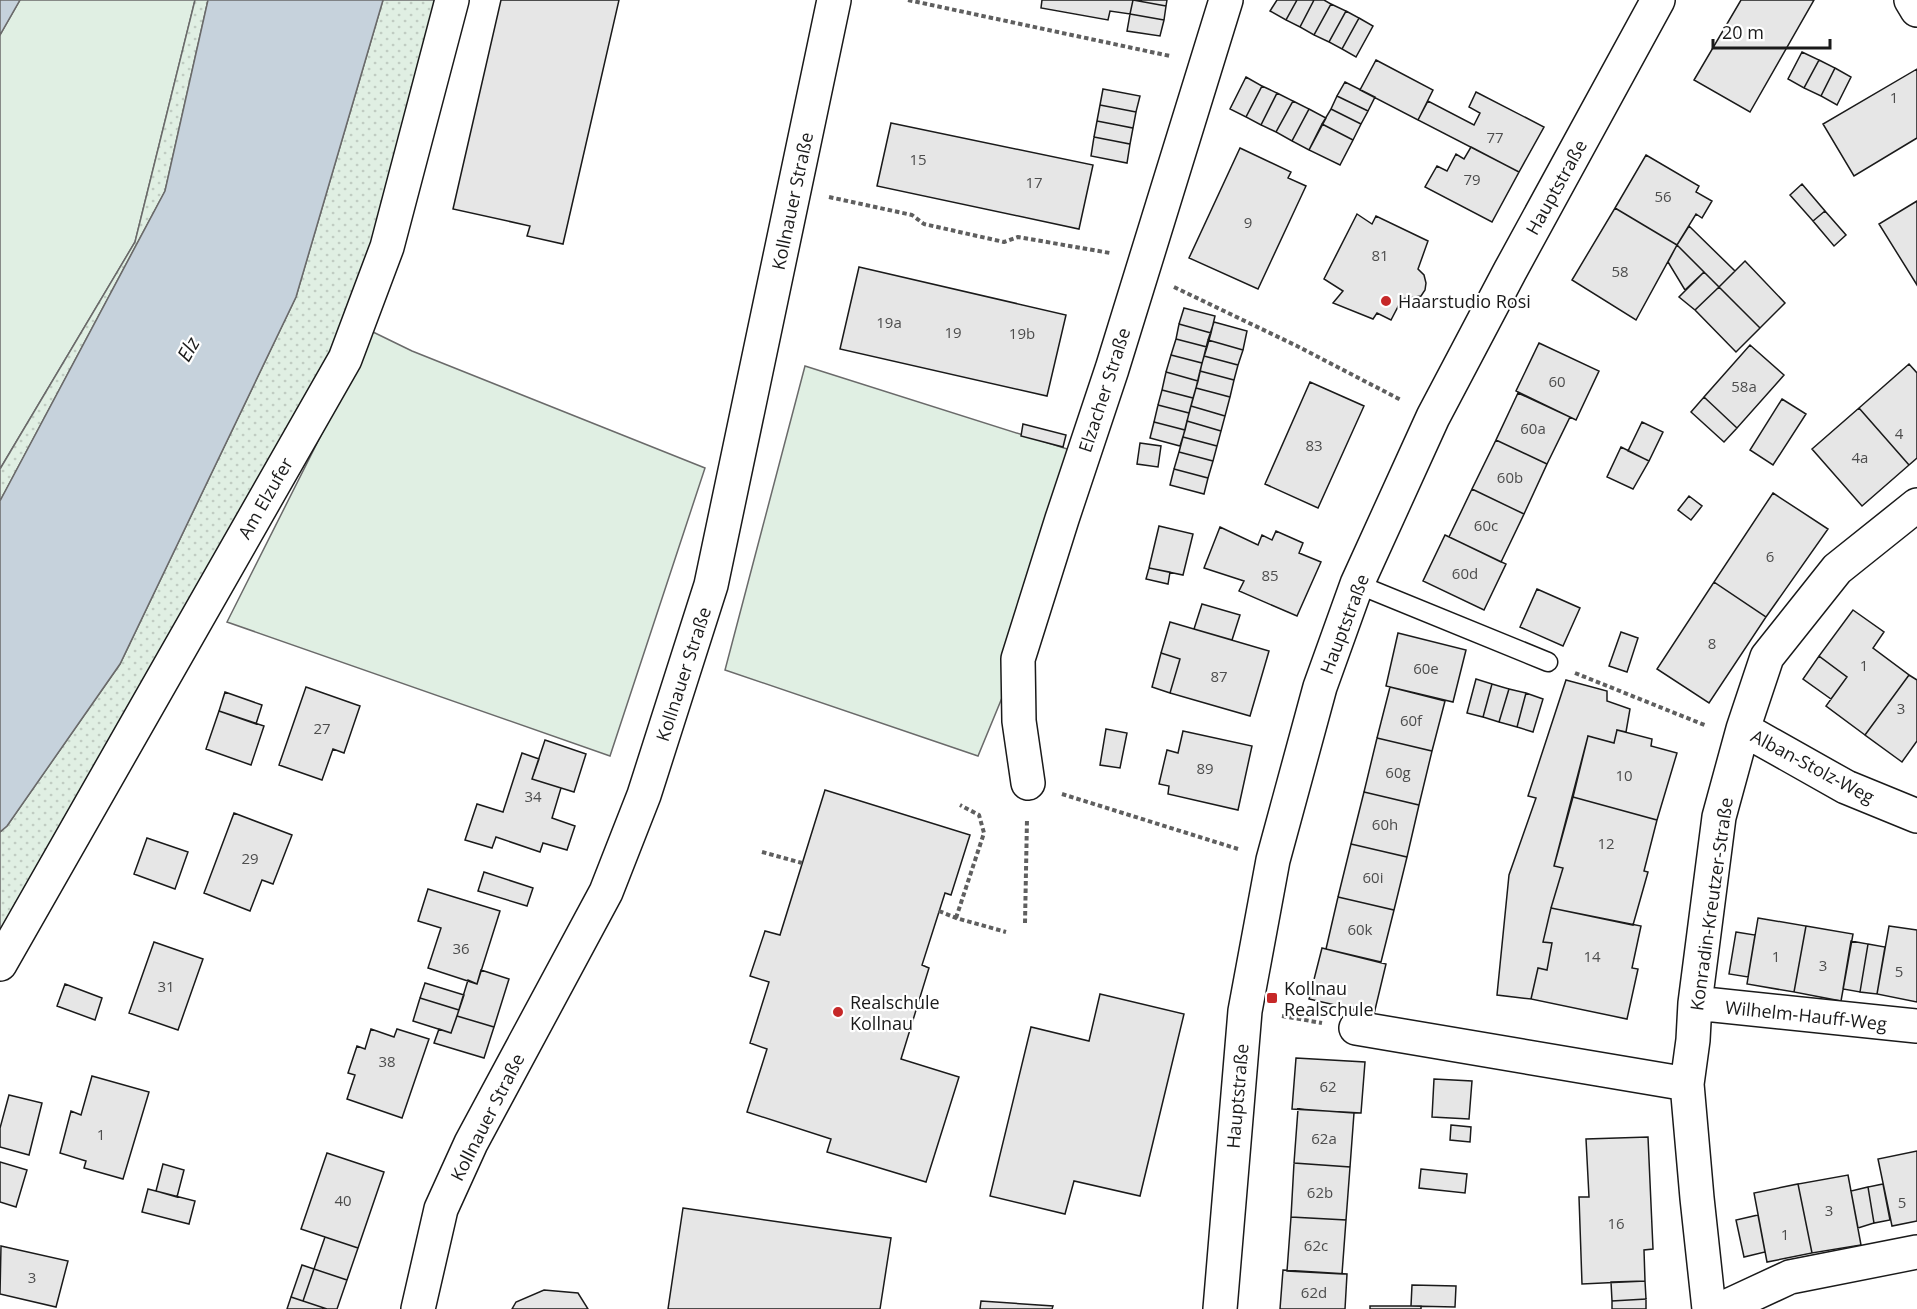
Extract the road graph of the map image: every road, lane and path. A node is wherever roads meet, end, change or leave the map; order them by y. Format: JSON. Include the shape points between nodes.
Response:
{"nodes":[{"id":1,"x":452,"y":0,"type":"edge"},
{"id":2,"x":834,"y":0,"type":"edge"},
{"id":3,"x":908,"y":0,"type":"edge"},
{"id":4,"x":1226,"y":0,"type":"edge"},
{"id":5,"x":1658,"y":0,"type":"edge"},
{"id":6,"x":1911,"y":0,"type":"edge"},
{"id":7,"x":1917,"y":10,"type":"edge"},
{"id":8,"x":1206,"y":64,"type":"junction"},
{"id":9,"x":794,"y":190,"type":"junction"},
{"id":10,"x":1144,"y":265,"type":"junction"},
{"id":11,"x":1433,"y":417,"type":"junction"},
{"id":12,"x":1917,"y":505,"type":"edge"},
{"id":13,"x":1357,"y":584,"type":"junction"},
{"id":14,"x":1548,"y":662,"type":"joint"},
{"id":15,"x":1743,"y":729,"type":"junction"},
{"id":16,"x":1028,"y":783,"type":"junction"},
{"id":17,"x":960,"y":805,"type":"dead end"},
{"id":18,"x":1917,"y":816,"type":"edge"},
{"id":19,"x":762,"y":852,"type":"dead end"},
{"id":20,"x":1273,"y":860,"type":"junction"},
{"id":21,"x":802,"y":863,"type":"dead end"},
{"id":22,"x":939,"y":911,"type":"dead end"},
{"id":23,"x":956,"y":918,"type":"junction"},
{"id":24,"x":1025,"y":923,"type":"dead end"},
{"id":25,"x":1006,"y":932,"type":"dead end"},
{"id":26,"x":0,"y":964,"type":"edge"},
{"id":27,"x":1695,"y":1003,"type":"junction"},
{"id":28,"x":1245,"y":1011,"type":"junction"},
{"id":29,"x":1917,"y":1026,"type":"edge"},
{"id":30,"x":1356,"y":1028,"type":"joint"},
{"id":31,"x":1687,"y":1084,"type":"junction"},
{"id":32,"x":1917,"y":1252,"type":"edge"},
{"id":33,"x":418,"y":1309,"type":"edge"},
{"id":34,"x":1220,"y":1309,"type":"edge"},
{"id":35,"x":1709,"y":1309,"type":"edge"},
{"id":36,"x":1720,"y":1309,"type":"edge"}],
"edges":[{"from":1,"to":26,"type":"street","name":"Am Elzufer","via":[[387,247],[345,359]]},
{"from":2,"to":9,"type":"street","name":"Kollnauer Straße"},
{"from":3,"to":8,"type":"path"},
{"from":4,"to":8,"type":"street","name":"Elzacher Straße"},
{"from":5,"to":11,"type":"street","name":"Hauptstraße"},
{"from":6,"to":7,"type":"street"},
{"from":8,"to":10,"type":"street","name":"Elzacher Straße"},
{"from":9,"to":10,"type":"path","via":[[912,215],[924,224],[1004,242],[1018,237]]},
{"from":9,"to":33,"type":"street","name":"Kollnauer Straße","via":[[711,585],[644,795],[606,892],[471,1143],[441,1209]]},
{"from":10,"to":11,"type":"path"},
{"from":10,"to":16,"type":"street","name":"Elzacher Straße","via":[[1018,659],[1019,721]]},
{"from":11,"to":13,"type":"street","name":"Hauptstraße"},
{"from":12,"to":15,"type":"street","name":"Konradin-Kreutzer-Straße","via":[[1837,569],[1767,657]]},
{"from":13,"to":14,"type":"lane"},
{"from":13,"to":20,"type":"street","name":"Hauptstraße","via":[[1320,687]]},
{"from":14,"to":15,"type":"path","via":[[1718,730]]},
{"from":15,"to":18,"type":"street","name":"Alban-Stolz-Weg","via":[[1846,787]]},
{"from":15,"to":27,"type":"street","name":"Konradin-Kreutzer-Straße","via":[[1719,817]]},
{"from":16,"to":20,"type":"path"},
{"from":16,"to":24,"type":"path"},
{"from":17,"to":23,"type":"path","via":[[979,815],[984,832]]},
{"from":19,"to":21,"type":"path"},
{"from":20,"to":28,"type":"street","name":"Hauptstraße"},
{"from":22,"to":23,"type":"path"},
{"from":23,"to":25,"type":"path"},
{"from":27,"to":29,"type":"street","name":"Wilhelm-Hauff-Weg"},
{"from":27,"to":31,"type":"street","name":"Konradin-Kreutzer-Straße"},
{"from":28,"to":30,"type":"path"},
{"from":28,"to":34,"type":"street","name":"Hauptstraße"},
{"from":30,"to":31,"type":"street"},
{"from":31,"to":35,"type":"street","name":"Konradin-Kreutzer-Straße"},
{"from":32,"to":36,"type":"street","via":[[1790,1277]]}]}
